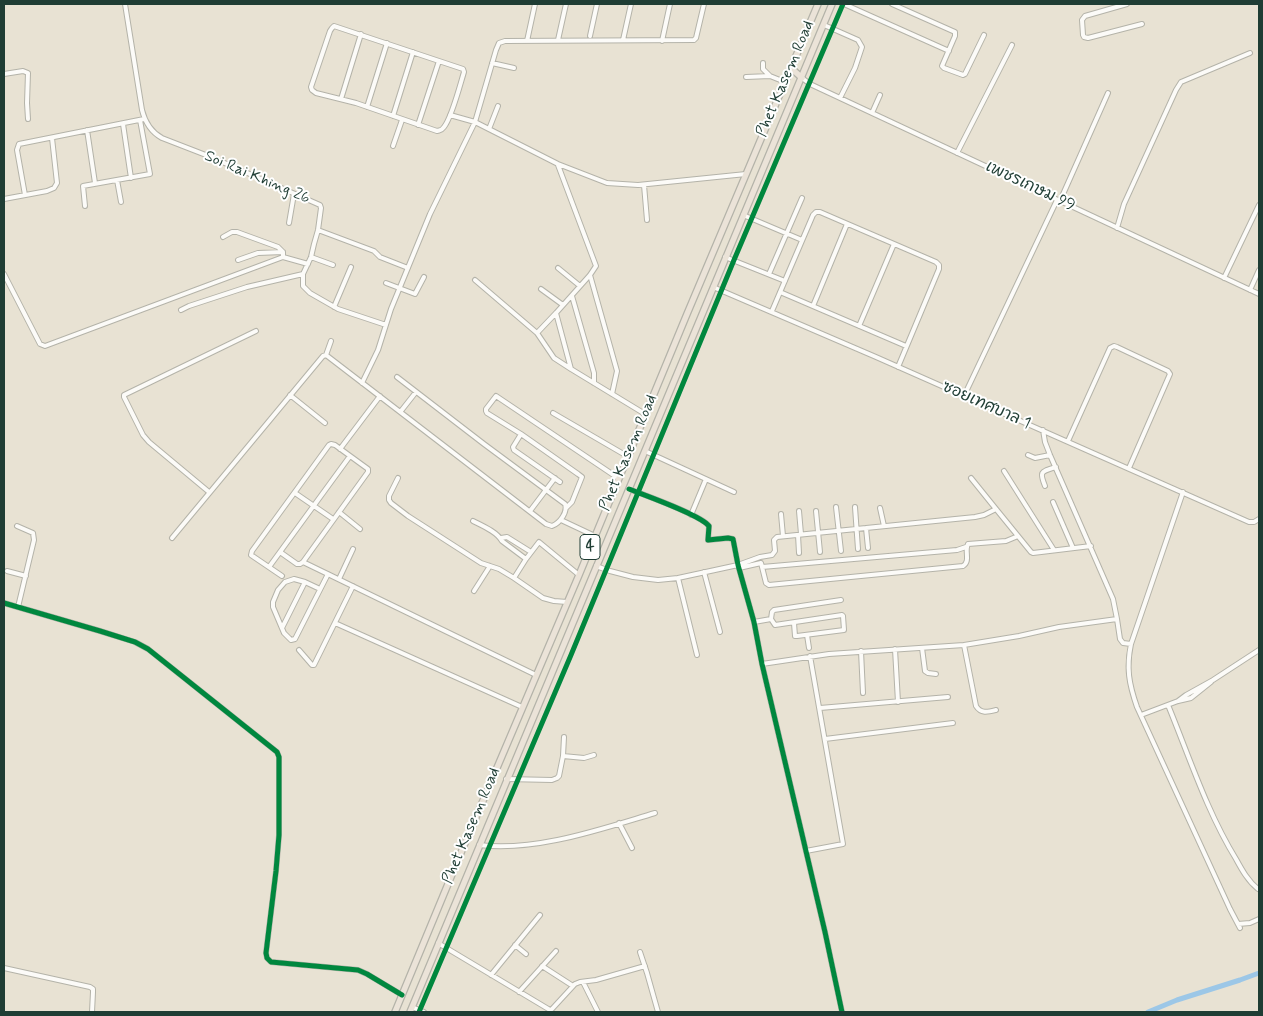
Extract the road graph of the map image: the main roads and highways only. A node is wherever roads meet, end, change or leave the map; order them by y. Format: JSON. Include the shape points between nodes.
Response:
{"nodes":[{"id":1,"x":818,"y":4,"type":"edge"},
{"id":2,"x":832,"y":4,"type":"edge"},
{"id":3,"x":795,"y":58,"type":"junction"},
{"id":4,"x":807,"y":64,"type":"junction"},
{"id":5,"x":791,"y":68,"type":"junction"},
{"id":6,"x":802,"y":78,"type":"junction"},
{"id":7,"x":411,"y":1009,"type":"edge"},
{"id":8,"x":395,"y":1012,"type":"edge"}],
"edges":[{"from":1,"to":3,"type":"main road","name":"Phet Kasem Road"},
{"from":2,"to":4,"type":"main road","name":"Phet Kasem Road"},
{"from":3,"to":4,"type":"main road","via":[[800,66]]},
{"from":3,"to":5,"type":"main road","name":"Phet Kasem Road"},
{"from":4,"to":6,"type":"main road","name":"Phet Kasem Road"},
{"from":5,"to":6,"type":"main road"},
{"from":5,"to":8,"type":"main road","name":"Phet Kasem Road","number":"4"},
{"from":6,"to":7,"type":"main road","name":"Phet Kasem Road","number":"4"}]}
